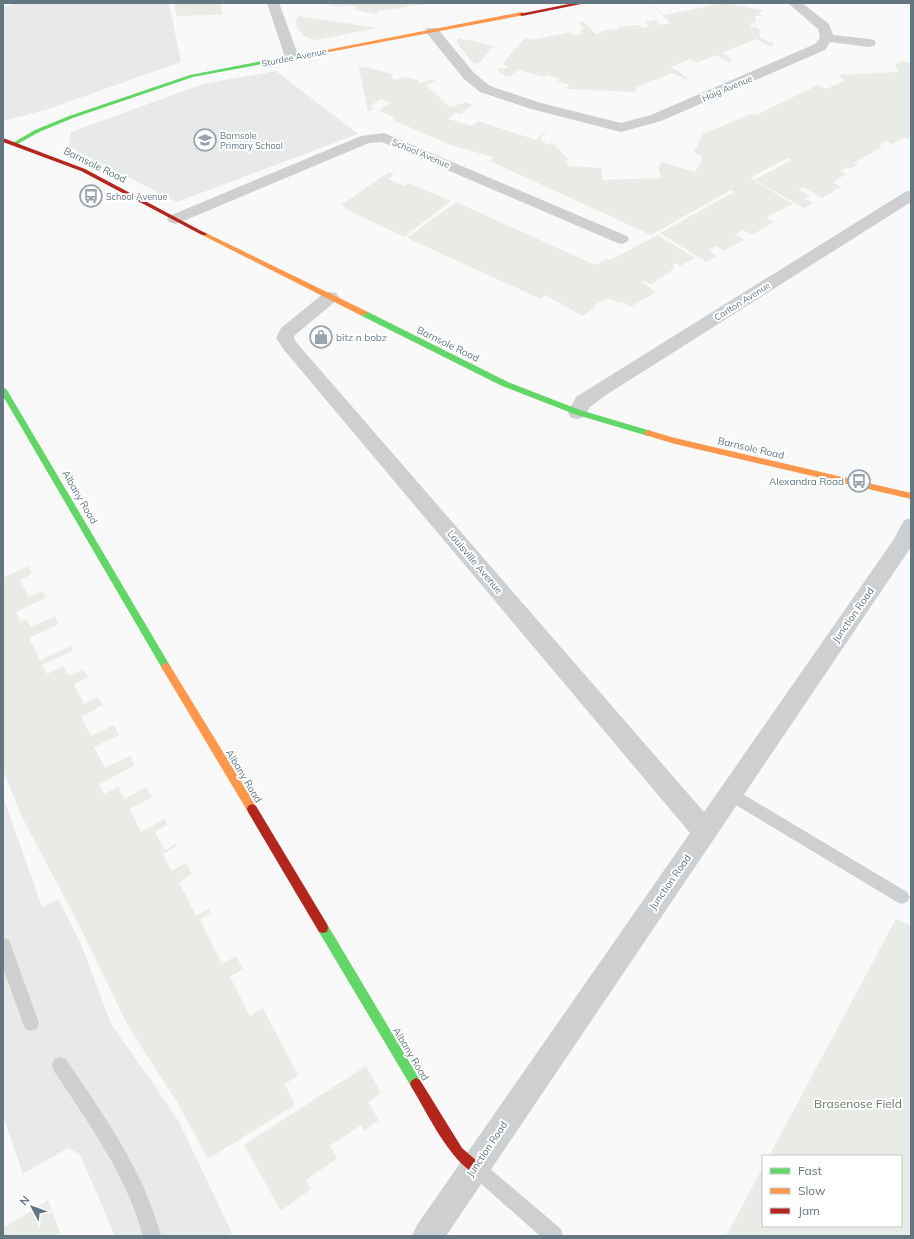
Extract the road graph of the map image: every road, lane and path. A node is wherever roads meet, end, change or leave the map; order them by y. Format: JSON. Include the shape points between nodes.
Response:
{"nodes":[{"id":1,"x":273,"y":3,"type":"edge"},
{"id":2,"x":583,"y":3,"type":"edge"},
{"id":3,"x":794,"y":3,"type":"edge"},
{"id":4,"x":432,"y":31,"type":"junction"},
{"id":5,"x":827,"y":38,"type":"junction"},
{"id":6,"x":869,"y":44,"type":"dead end"},
{"id":7,"x":292,"y":57,"type":"junction"},
{"id":8,"x":3,"y":140,"type":"edge"},
{"id":9,"x":14,"y":144,"type":"junction"},
{"id":10,"x":911,"y":196,"type":"edge"},
{"id":11,"x":175,"y":219,"type":"junction"},
{"id":12,"x":621,"y":239,"type":"dead end"},
{"id":13,"x":330,"y":297,"type":"junction"},
{"id":14,"x":3,"y":390,"type":"edge"},
{"id":15,"x":577,"y":412,"type":"junction"},
{"id":16,"x":911,"y":496,"type":"edge"},
{"id":17,"x":911,"y":526,"type":"edge"},
{"id":18,"x":731,"y":794,"type":"junction"},
{"id":19,"x":705,"y":832,"type":"junction"},
{"id":20,"x":902,"y":897,"type":"dead end"},
{"id":21,"x":3,"y":946,"type":"edge"},
{"id":22,"x":31,"y":1023,"type":"dead end"},
{"id":23,"x":60,"y":1065,"type":"dead end"},
{"id":24,"x":475,"y":1167,"type":"junction"},
{"id":25,"x":152,"y":1236,"type":"edge"},
{"id":26,"x":428,"y":1236,"type":"edge"},
{"id":27,"x":554,"y":1236,"type":"edge"}],
"edges":[{"from":1,"to":7,"type":"street"},
{"from":2,"to":4,"type":"street","name":"Sturdee Avenue"},
{"from":3,"to":5,"type":"street","via":[[824,27]]},
{"from":4,"to":5,"type":"street","name":"Haig Avenue","via":[[466,73],[482,87],[622,134],[808,54],[820,47]]},
{"from":4,"to":7,"type":"street","name":"Sturdee Avenue"},
{"from":5,"to":6,"type":"street"},
{"from":7,"to":9,"type":"street","name":"Sturdee Avenue","via":[[180,79],[57,122]]},
{"from":8,"to":9,"type":"street","name":"Barnsole Road"},
{"from":9,"to":11,"type":"street","name":"Barnsole Road","via":[[83,170]]},
{"from":10,"to":15,"type":"street","name":"Carlton Avenue","via":[[599,391],[584,402]]},
{"from":11,"to":12,"type":"street","name":"School Avenue","via":[[313,160],[379,136]]},
{"from":11,"to":13,"type":"street","name":"Barnsole Road"},
{"from":13,"to":15,"type":"street","name":"Barnsole Road","via":[[504,384]]},
{"from":13,"to":19,"type":"street","name":"Louisville Avenue","via":[[287,332],[285,338],[290,346]]},
{"from":14,"to":24,"type":"street","name":"Albany Road","via":[[134,614],[449,1139],[458,1152]]},
{"from":15,"to":16,"type":"street","name":"Barnsole Road","via":[[675,441]]},
{"from":17,"to":18,"type":"street","name":"Junction Road","via":[[902,544]]},
{"from":18,"to":19,"type":"street","name":"Junction Road"},
{"from":18,"to":20,"type":"lane"},
{"from":19,"to":24,"type":"street","name":"Junction Road"},
{"from":21,"to":22,"type":"lane"},
{"from":23,"to":25,"type":"lane","via":[[124,1166],[146,1215]]},
{"from":24,"to":26,"type":"street","name":"Junction Road"},
{"from":24,"to":27,"type":"lane"}]}
